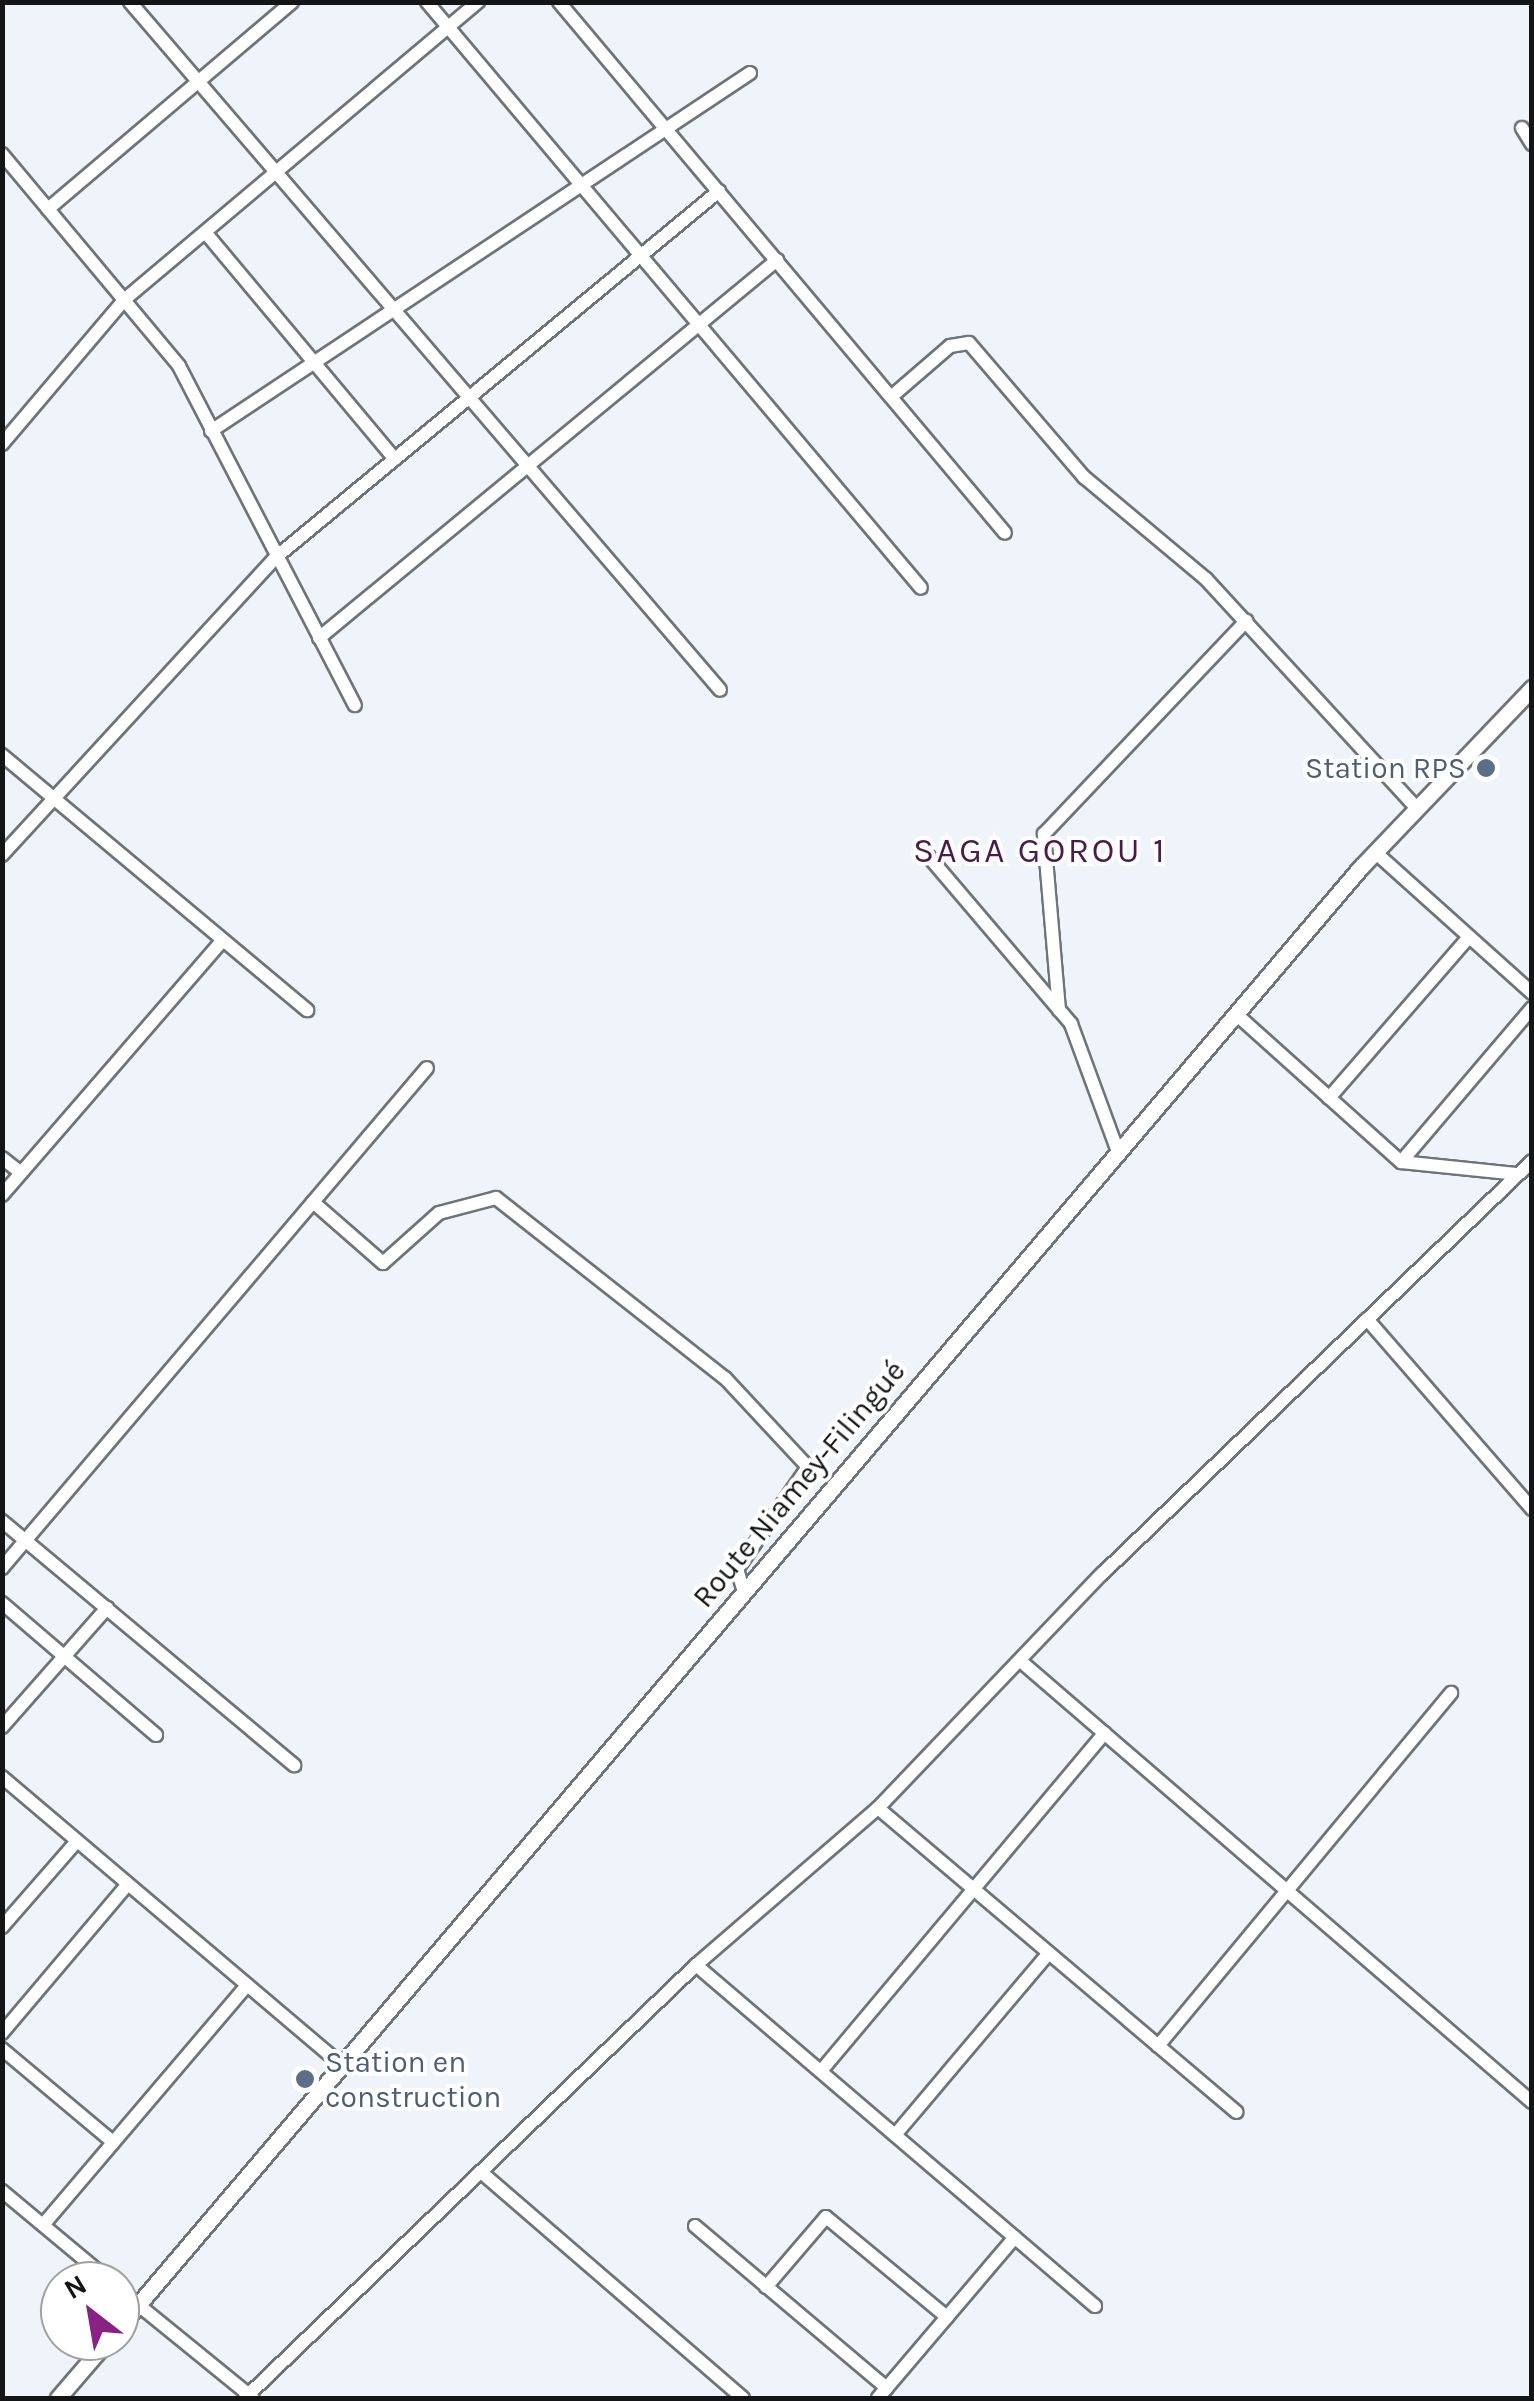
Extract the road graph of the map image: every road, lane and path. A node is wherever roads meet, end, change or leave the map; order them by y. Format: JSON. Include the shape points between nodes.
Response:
{"nodes":[{"id":1,"x":130,"y":2,"type":"edge"},
{"id":2,"x":292,"y":2,"type":"edge"},
{"id":3,"x":427,"y":2,"type":"edge"},
{"id":4,"x":478,"y":2,"type":"edge"},
{"id":5,"x":559,"y":2,"type":"edge"},
{"id":6,"x":448,"y":28,"type":"junction"},
{"id":7,"x":750,"y":73,"type":"dead end"},
{"id":8,"x":198,"y":82,"type":"junction"},
{"id":9,"x":1522,"y":128,"type":"dead end"},
{"id":10,"x":666,"y":129,"type":"junction"},
{"id":11,"x":1532,"y":144,"type":"edge"},
{"id":12,"x":2,"y":154,"type":"edge"},
{"id":13,"x":276,"y":173,"type":"junction"},
{"id":14,"x":581,"y":185,"type":"junction"},
{"id":15,"x":719,"y":192,"type":"junction"},
{"id":16,"x":48,"y":209,"type":"junction"},
{"id":17,"x":205,"y":232,"type":"junction"},
{"id":18,"x":641,"y":256,"type":"junction"},
{"id":19,"x":777,"y":260,"type":"junction"},
{"id":20,"x":124,"y":300,"type":"junction"},
{"id":21,"x":393,"y":310,"type":"junction"},
{"id":22,"x":699,"y":324,"type":"junction"},
{"id":23,"x":314,"y":362,"type":"junction"},
{"id":24,"x":891,"y":397,"type":"junction"},
{"id":25,"x":469,"y":398,"type":"junction"},
{"id":26,"x":211,"y":430,"type":"junction"},
{"id":27,"x":2,"y":444,"type":"edge"},
{"id":28,"x":395,"y":459,"type":"junction"},
{"id":29,"x":528,"y":466,"type":"junction"},
{"id":30,"x":1005,"y":533,"type":"dead end"},
{"id":31,"x":275,"y":558,"type":"junction"},
{"id":32,"x":921,"y":588,"type":"dead end"},
{"id":33,"x":1246,"y":621,"type":"junction"},
{"id":34,"x":318,"y":638,"type":"junction"},
{"id":35,"x":1532,"y":688,"type":"edge"},
{"id":36,"x":720,"y":690,"type":"dead end"},
{"id":37,"x":356,"y":705,"type":"dead end"},
{"id":38,"x":2,"y":755,"type":"edge"},
{"id":39,"x":54,"y":799,"type":"junction"},
{"id":40,"x":1416,"y":807,"type":"junction"},
{"id":41,"x":924,"y":851,"type":"dead end"},
{"id":42,"x":1375,"y":852,"type":"junction"},
{"id":43,"x":2,"y":855,"type":"edge"},
{"id":44,"x":1469,"y":937,"type":"junction"},
{"id":45,"x":223,"y":940,"type":"junction"},
{"id":46,"x":1532,"y":993,"type":"edge"},
{"id":47,"x":1532,"y":1008,"type":"edge"},
{"id":48,"x":307,"y":1010,"type":"dead end"},
{"id":49,"x":1059,"y":1010,"type":"junction"},
{"id":50,"x":1236,"y":1014,"type":"junction"},
{"id":51,"x":427,"y":1068,"type":"dead end"},
{"id":52,"x":1329,"y":1098,"type":"junction"},
{"id":53,"x":1118,"y":1152,"type":"junction"},
{"id":54,"x":2,"y":1158,"type":"edge"},
{"id":55,"x":1532,"y":1161,"type":"edge"},
{"id":56,"x":1400,"y":1162,"type":"junction"},
{"id":57,"x":21,"y":1173,"type":"junction"},
{"id":58,"x":1518,"y":1174,"type":"junction"},
{"id":59,"x":2,"y":1195,"type":"edge"},
{"id":60,"x":313,"y":1202,"type":"junction"},
{"id":61,"x":1368,"y":1319,"type":"junction"},
{"id":62,"x":1532,"y":1509,"type":"edge"},
{"id":63,"x":2,"y":1521,"type":"edge"},
{"id":64,"x":26,"y":1541,"type":"junction"},
{"id":65,"x":2,"y":1568,"type":"edge"},
{"id":66,"x":744,"y":1592,"type":"junction"},
{"id":67,"x":2,"y":1603,"type":"edge"},
{"id":68,"x":107,"y":1608,"type":"junction"},
{"id":69,"x":65,"y":1656,"type":"junction"},
{"id":70,"x":1024,"y":1664,"type":"junction"},
{"id":71,"x":1451,"y":1694,"type":"dead end"},
{"id":72,"x":2,"y":1727,"type":"edge"},
{"id":73,"x":1105,"y":1734,"type":"junction"},
{"id":74,"x":156,"y":1735,"type":"dead end"},
{"id":75,"x":294,"y":1765,"type":"dead end"},
{"id":76,"x":2,"y":1777,"type":"edge"},
{"id":77,"x":878,"y":1808,"type":"junction"},
{"id":78,"x":77,"y":1841,"type":"junction"},
{"id":79,"x":128,"y":1884,"type":"junction"},
{"id":80,"x":1288,"y":1890,"type":"junction"},
{"id":81,"x":974,"y":1892,"type":"junction"},
{"id":82,"x":2,"y":1927,"type":"edge"},
{"id":83,"x":1046,"y":1956,"type":"junction"},
{"id":84,"x":696,"y":1965,"type":"junction"},
{"id":85,"x":247,"y":1985,"type":"junction"},
{"id":86,"x":2,"y":2033,"type":"edge"},
{"id":87,"x":1158,"y":2046,"type":"junction"},
{"id":88,"x":2,"y":2049,"type":"edge"},
{"id":89,"x":341,"y":2064,"type":"junction"},
{"id":90,"x":821,"y":2071,"type":"junction"},
{"id":91,"x":1532,"y":2102,"type":"edge"},
{"id":92,"x":1237,"y":2112,"type":"dead end"},
{"id":93,"x":894,"y":2134,"type":"junction"},
{"id":94,"x":114,"y":2142,"type":"junction"},
{"id":95,"x":481,"y":2172,"type":"junction"},
{"id":96,"x":2,"y":2190,"type":"edge"},
{"id":97,"x":43,"y":2225,"type":"junction"},
{"id":98,"x":696,"y":2226,"type":"dead end"},
{"id":99,"x":1015,"y":2238,"type":"junction"},
{"id":100,"x":86,"y":2261,"type":"edge"},
{"id":101,"x":766,"y":2286,"type":"junction"},
{"id":102,"x":140,"y":2303,"type":"edge"},
{"id":103,"x":1096,"y":2306,"type":"dead end"},
{"id":104,"x":140,"y":2307,"type":"edge"},
{"id":105,"x":947,"y":2317,"type":"junction"},
{"id":106,"x":90,"y":2361,"type":"edge"},
{"id":107,"x":882,"y":2394,"type":"edge"},
{"id":108,"x":249,"y":2397,"type":"edge"},
{"id":109,"x":58,"y":2398,"type":"edge"},
{"id":110,"x":743,"y":2398,"type":"edge"}],
"edges":[{"from":1,"to":8,"type":"street"},
{"from":2,"to":8,"type":"street"},
{"from":3,"to":6,"type":"street"},
{"from":4,"to":6,"type":"street"},
{"from":5,"to":10,"type":"street"},
{"from":6,"to":13,"type":"street"},
{"from":6,"to":14,"type":"street"},
{"from":7,"to":10,"type":"street"},
{"from":8,"to":13,"type":"street"},
{"from":8,"to":16,"type":"street"},
{"from":9,"to":11,"type":"street"},
{"from":10,"to":14,"type":"street"},
{"from":10,"to":15,"type":"street"},
{"from":12,"to":16,"type":"street"},
{"from":13,"to":17,"type":"street"},
{"from":13,"to":21,"type":"street"},
{"from":14,"to":18,"type":"street"},
{"from":14,"to":21,"type":"street"},
{"from":15,"to":18,"type":"street"},
{"from":15,"to":19,"type":"street"},
{"from":16,"to":20,"type":"street"},
{"from":17,"to":20,"type":"street"},
{"from":17,"to":23,"type":"street"},
{"from":18,"to":22,"type":"street"},
{"from":18,"to":25,"type":"street"},
{"from":19,"to":22,"type":"street"},
{"from":19,"to":24,"type":"street"},
{"from":20,"to":26,"type":"street","via":[[179,366]]},
{"from":20,"to":27,"type":"street"},
{"from":21,"to":23,"type":"street"},
{"from":21,"to":25,"type":"street"},
{"from":22,"to":29,"type":"street"},
{"from":22,"to":32,"type":"street"},
{"from":23,"to":26,"type":"street"},
{"from":23,"to":28,"type":"street"},
{"from":24,"to":30,"type":"street"},
{"from":24,"to":33,"type":"street","via":[[950,346],[969,343],[1084,476]]},
{"from":25,"to":28,"type":"street"},
{"from":25,"to":29,"type":"street"},
{"from":26,"to":31,"type":"street"},
{"from":28,"to":31,"type":"street"},
{"from":29,"to":34,"type":"street"},
{"from":29,"to":36,"type":"street"},
{"from":31,"to":34,"type":"street"},
{"from":31,"to":39,"type":"street"},
{"from":33,"to":40,"type":"street"},
{"from":33,"to":49,"type":"street","via":[[1044,834]]},
{"from":34,"to":37,"type":"street"},
{"from":35,"to":40,"type":"main road","name":"Route Niamey-Filingué"},
{"from":38,"to":39,"type":"street"},
{"from":39,"to":43,"type":"street"},
{"from":39,"to":45,"type":"street"},
{"from":40,"to":42,"type":"main road","name":"Route Niamey-Filingué"},
{"from":41,"to":49,"type":"street"},
{"from":42,"to":44,"type":"street"},
{"from":42,"to":50,"type":"main road","name":"Route Niamey-Filingué"},
{"from":44,"to":46,"type":"street"},
{"from":44,"to":52,"type":"street"},
{"from":45,"to":48,"type":"street"},
{"from":45,"to":57,"type":"street"},
{"from":47,"to":56,"type":"street"},
{"from":49,"to":53,"type":"street","via":[[1092,1066]]},
{"from":50,"to":52,"type":"street"},
{"from":50,"to":53,"type":"main road","name":"Route Niamey-Filingué"},
{"from":51,"to":60,"type":"street"},
{"from":52,"to":56,"type":"street"},
{"from":53,"to":66,"type":"main road","name":"Route Niamey-Filingué"},
{"from":54,"to":57,"type":"street"},
{"from":55,"to":58,"type":"street"},
{"from":56,"to":58,"type":"street"},
{"from":57,"to":59,"type":"street"},
{"from":58,"to":61,"type":"street"},
{"from":60,"to":64,"type":"street"},
{"from":60,"to":66,"type":"street","via":[[383,1263],[440,1213],[496,1198],[725,1378],[808,1467],[737,1569]]},
{"from":61,"to":62,"type":"street"},
{"from":61,"to":70,"type":"street","via":[[1102,1574]]},
{"from":63,"to":64,"type":"street"},
{"from":64,"to":65,"type":"street"},
{"from":64,"to":68,"type":"street"},
{"from":66,"to":89,"type":"main road","name":"Route Niamey-Filingué"},
{"from":67,"to":69,"type":"street"},
{"from":68,"to":69,"type":"street"},
{"from":68,"to":75,"type":"street"},
{"from":69,"to":72,"type":"street"},
{"from":69,"to":74,"type":"street"},
{"from":70,"to":73,"type":"street"},
{"from":70,"to":77,"type":"street"},
{"from":71,"to":80,"type":"street"},
{"from":73,"to":80,"type":"street"},
{"from":73,"to":81,"type":"street"},
{"from":76,"to":78,"type":"street"},
{"from":77,"to":81,"type":"street"},
{"from":77,"to":84,"type":"street"},
{"from":78,"to":79,"type":"street"},
{"from":78,"to":82,"type":"street"},
{"from":79,"to":85,"type":"street"},
{"from":79,"to":86,"type":"street"},
{"from":80,"to":87,"type":"street"},
{"from":80,"to":91,"type":"street"},
{"from":81,"to":83,"type":"street"},
{"from":81,"to":90,"type":"street"},
{"from":83,"to":87,"type":"street"},
{"from":83,"to":93,"type":"street"},
{"from":84,"to":90,"type":"street"},
{"from":84,"to":95,"type":"street"},
{"from":85,"to":89,"type":"street"},
{"from":85,"to":94,"type":"street"},
{"from":87,"to":92,"type":"street"},
{"from":88,"to":94,"type":"street"},
{"from":89,"to":102,"type":"main road","name":"Route Niamey-Filingué"},
{"from":90,"to":93,"type":"street"},
{"from":93,"to":99,"type":"street"},
{"from":94,"to":97,"type":"street"},
{"from":95,"to":108,"type":"street"},
{"from":95,"to":110,"type":"street"},
{"from":96,"to":97,"type":"street"},
{"from":97,"to":100,"type":"street"},
{"from":98,"to":101,"type":"street"},
{"from":99,"to":103,"type":"street"},
{"from":99,"to":105,"type":"street"},
{"from":101,"to":105,"type":"street","via":[[826,2217]]},
{"from":101,"to":107,"type":"street"},
{"from":104,"to":108,"type":"street"},
{"from":105,"to":107,"type":"street"},
{"from":106,"to":109,"type":"main road"}]}
